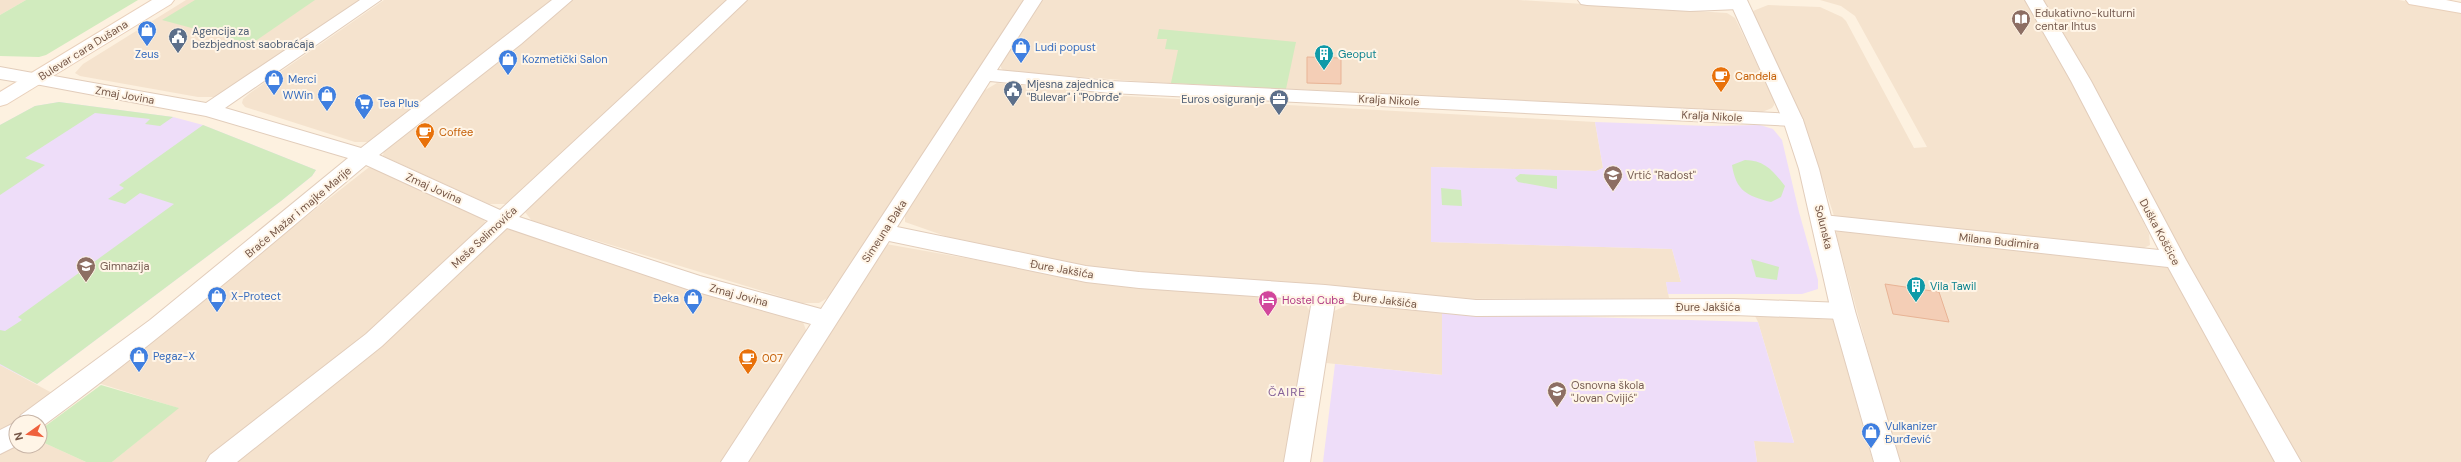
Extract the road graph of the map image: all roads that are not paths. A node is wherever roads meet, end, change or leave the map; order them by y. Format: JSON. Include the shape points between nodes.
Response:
{"nodes":[{"id":1,"x":165,"y":0,"type":"edge"},
{"id":2,"x":372,"y":0,"type":"edge"},
{"id":3,"x":563,"y":0,"type":"edge"},
{"id":4,"x":738,"y":0,"type":"edge"},
{"id":5,"x":1034,"y":0,"type":"edge"},
{"id":6,"x":1587,"y":0,"type":"edge"},
{"id":7,"x":2034,"y":0,"type":"edge"},
{"id":8,"x":2415,"y":0,"type":"edge"},
{"id":9,"x":1739,"y":2,"type":"edge"},
{"id":10,"x":2461,"y":8,"type":"edge"},
{"id":11,"x":0,"y":73,"type":"edge"},
{"id":12,"x":985,"y":75,"type":"junction"},
{"id":13,"x":37,"y":79,"type":"junction"},
{"id":14,"x":0,"y":100,"type":"edge"},
{"id":15,"x":209,"y":110,"type":"junction"},
{"id":16,"x":1793,"y":120,"type":"junction"},
{"id":17,"x":364,"y":156,"type":"junction"},
{"id":18,"x":502,"y":219,"type":"junction"},
{"id":19,"x":1823,"y":222,"type":"junction"},
{"id":20,"x":883,"y":232,"type":"junction"},
{"id":21,"x":2175,"y":260,"type":"junction"},
{"id":22,"x":1325,"y":293,"type":"junction"},
{"id":23,"x":1843,"y":311,"type":"junction"},
{"id":24,"x":826,"y":319,"type":"junction"},
{"id":25,"x":41,"y":414,"type":"edge"},
{"id":26,"x":219,"y":462,"type":"edge"},
{"id":27,"x":734,"y":462,"type":"edge"},
{"id":28,"x":1298,"y":462,"type":"edge"},
{"id":29,"x":1887,"y":462,"type":"edge"},
{"id":30,"x":2288,"y":462,"type":"edge"}],
"edges":[{"from":1,"to":13,"type":"street","name":"Bulevar cara Dušana"},
{"from":2,"to":15,"type":"street"},
{"from":3,"to":17,"type":"street","name":"Braće Mažar i majke Marije"},
{"from":4,"to":18,"type":"street","name":"Meše Selimovića"},
{"from":5,"to":12,"type":"street","name":"Simeuna Đaka"},
{"from":6,"to":9,"type":"street","via":[[1690,6]]},
{"from":7,"to":21,"type":"street","name":"Duška Koščice","via":[[2081,81]]},
{"from":8,"to":10,"type":"street"},
{"from":9,"to":16,"type":"street","name":"Solunska"},
{"from":11,"to":13,"type":"street","name":"Zmaj Jovina"},
{"from":12,"to":16,"type":"street","name":"Kralja Nikole","via":[[1110,87]]},
{"from":12,"to":20,"type":"street","name":"Simeuna Đaka"},
{"from":13,"to":14,"type":"street","name":"Bulevar cara Dušana"},
{"from":13,"to":15,"type":"street","name":"Zmaj Jovina"},
{"from":15,"to":17,"type":"street","name":"Zmaj Jovina"},
{"from":16,"to":19,"type":"street","name":"Solunska"},
{"from":17,"to":18,"type":"street","name":"Zmaj Jovina"},
{"from":17,"to":25,"type":"street","name":"Braće Mažar i majke Marije","via":[[222,274]]},
{"from":18,"to":24,"type":"street","name":"Zmaj Jovina","via":[[695,283]]},
{"from":18,"to":26,"type":"street","name":"Meše Selimovića","via":[[374,340]]},
{"from":19,"to":21,"type":"street","name":"Milana Budimira"},
{"from":19,"to":23,"type":"street","name":"Solunska"},
{"from":20,"to":22,"type":"street","name":"Đure Jakšića","via":[[1086,274]]},
{"from":20,"to":24,"type":"street","name":"Simeuna Đaka"},
{"from":21,"to":30,"type":"street","name":"Duška Koščice"},
{"from":22,"to":23,"type":"street","name":"Đure Jakšića","via":[[1476,308],[1734,307]]},
{"from":22,"to":28,"type":"street"},
{"from":23,"to":29,"type":"street","name":"Solunska"},
{"from":24,"to":27,"type":"street","name":"Simeuna Đaka"}]}
